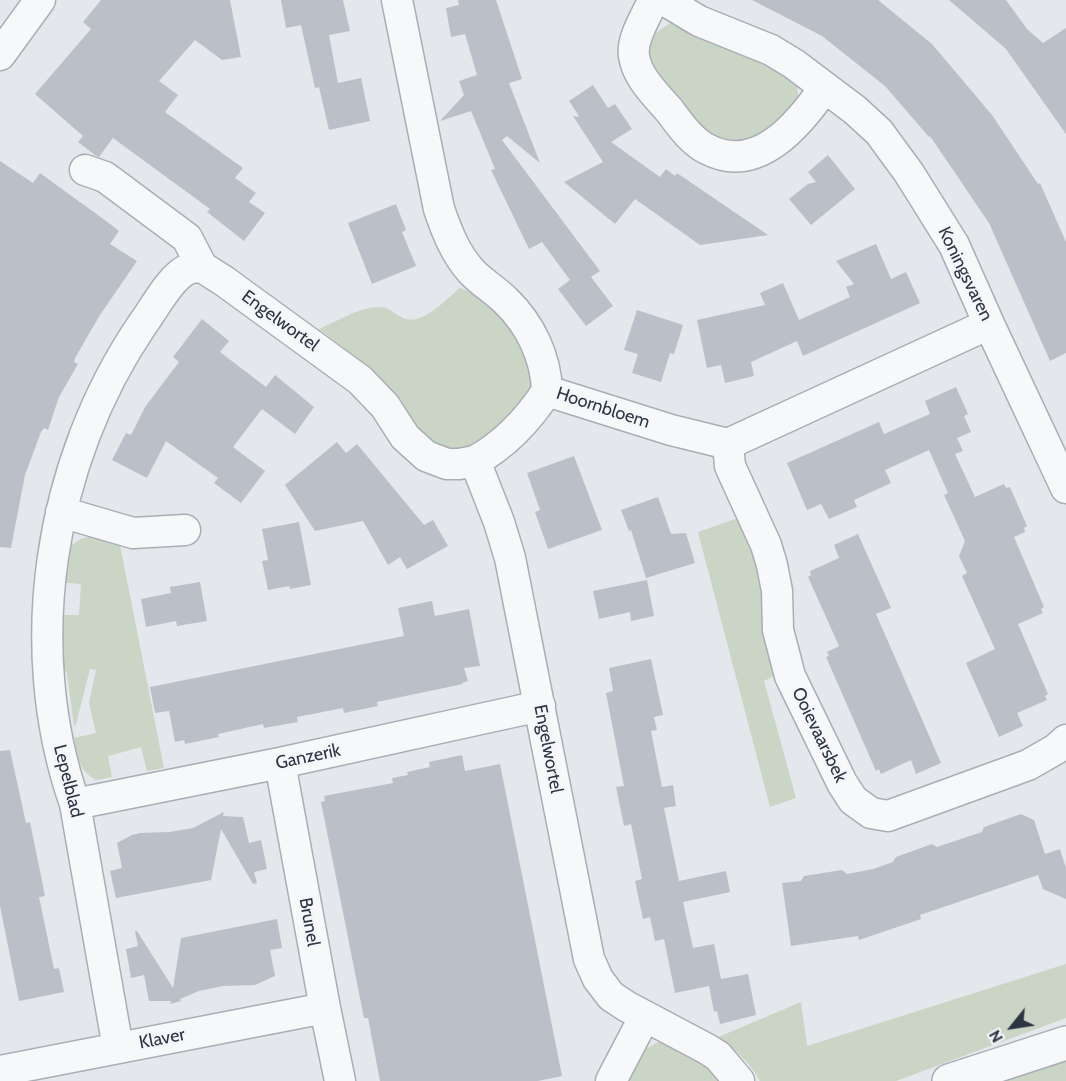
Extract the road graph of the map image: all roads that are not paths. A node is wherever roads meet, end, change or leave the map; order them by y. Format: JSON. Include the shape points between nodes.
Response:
{"nodes":[{"id":1,"x":40,"y":0,"type":"edge"},
{"id":2,"x":397,"y":0,"type":"edge"},
{"id":3,"x":653,"y":0,"type":"edge"},
{"id":4,"x":664,"y":0,"type":"edge"},
{"id":5,"x":0,"y":55,"type":"edge"},
{"id":6,"x":825,"y":87,"type":"junction"},
{"id":7,"x":85,"y":170,"type":"dead end"},
{"id":8,"x":202,"y":267,"type":"junction"},
{"id":9,"x":989,"y":324,"type":"junction"},
{"id":10,"x":547,"y":391,"type":"junction"},
{"id":11,"x":728,"y":444,"type":"junction"},
{"id":12,"x":475,"y":461,"type":"junction"},
{"id":13,"x":1066,"y":488,"type":"edge"},
{"id":14,"x":61,"y":512,"type":"junction"},
{"id":15,"x":185,"y":530,"type":"dead end"},
{"id":16,"x":540,"y":706,"type":"junction"},
{"id":17,"x":1066,"y":740,"type":"edge"},
{"id":18,"x":280,"y":763,"type":"junction"},
{"id":19,"x":75,"y":804,"type":"junction"},
{"id":20,"x":325,"y":1008,"type":"junction"},
{"id":21,"x":645,"y":1016,"type":"junction"},
{"id":22,"x":1066,"y":1043,"type":"edge"},
{"id":23,"x":118,"y":1048,"type":"junction"},
{"id":24,"x":0,"y":1071,"type":"edge"},
{"id":25,"x":340,"y":1081,"type":"edge"},
{"id":26,"x":611,"y":1081,"type":"edge"},
{"id":27,"x":739,"y":1081,"type":"edge"},
{"id":28,"x":949,"y":1081,"type":"edge"}],
"edges":[{"from":1,"to":5,"type":"street"},
{"from":2,"to":10,"type":"street","name":"Hoornbloem","via":[[447,232],[471,271],[524,321],[538,348]]},
{"from":3,"to":6,"type":"street","via":[[633,55],[641,76],[706,149],[729,156],[752,154],[770,146],[794,127]]},
{"from":4,"to":6,"type":"street","name":"Koningsvaren","via":[[699,21],[771,50]]},
{"from":6,"to":9,"type":"street","name":"Koningsvaren","via":[[879,132],[909,173],[954,245]]},
{"from":7,"to":8,"type":"street","name":"Engelwortel","via":[[105,177],[187,238]]},
{"from":8,"to":12,"type":"street","name":"Engelwortel","via":[[360,380],[385,406],[405,437],[426,456],[447,464]]},
{"from":8,"to":14,"type":"street","name":"Lepelblad","via":[[189,268],[171,284],[134,337],[87,425]]},
{"from":9,"to":11,"type":"street"},
{"from":9,"to":13,"type":"street","name":"Koningsvaren"},
{"from":10,"to":11,"type":"street","name":"Hoornbloem"},
{"from":10,"to":12,"type":"street","name":"Engelwortel","via":[[523,425],[494,451]]},
{"from":11,"to":17,"type":"street","name":"Ooievaarsbek","via":[[730,466],[772,565],[778,630],[790,676],[853,800],[871,813],[888,816],[1028,765]]},
{"from":12,"to":16,"type":"street","name":"Engelwortel","via":[[510,558]]},
{"from":14,"to":15,"type":"street","via":[[133,533]]},
{"from":14,"to":19,"type":"street","name":"Lepelblad","via":[[48,611],[49,675],[63,770]]},
{"from":16,"to":18,"type":"street","name":"Ganzerik"},
{"from":16,"to":21,"type":"street","name":"Engelwortel","via":[[589,959],[611,996]]},
{"from":18,"to":19,"type":"street","name":"Ganzerik"},
{"from":18,"to":20,"type":"street","name":"Brunel"},
{"from":19,"to":23,"type":"street","name":"Lepelblad"},
{"from":20,"to":23,"type":"street","name":"Klaver"},
{"from":20,"to":25,"type":"street","name":"Brunel"},
{"from":21,"to":26,"type":"street"},
{"from":21,"to":27,"type":"street","name":"Engelwortel","via":[[713,1053]]},
{"from":22,"to":28,"type":"street"},
{"from":23,"to":24,"type":"street","name":"Klaver"}]}
